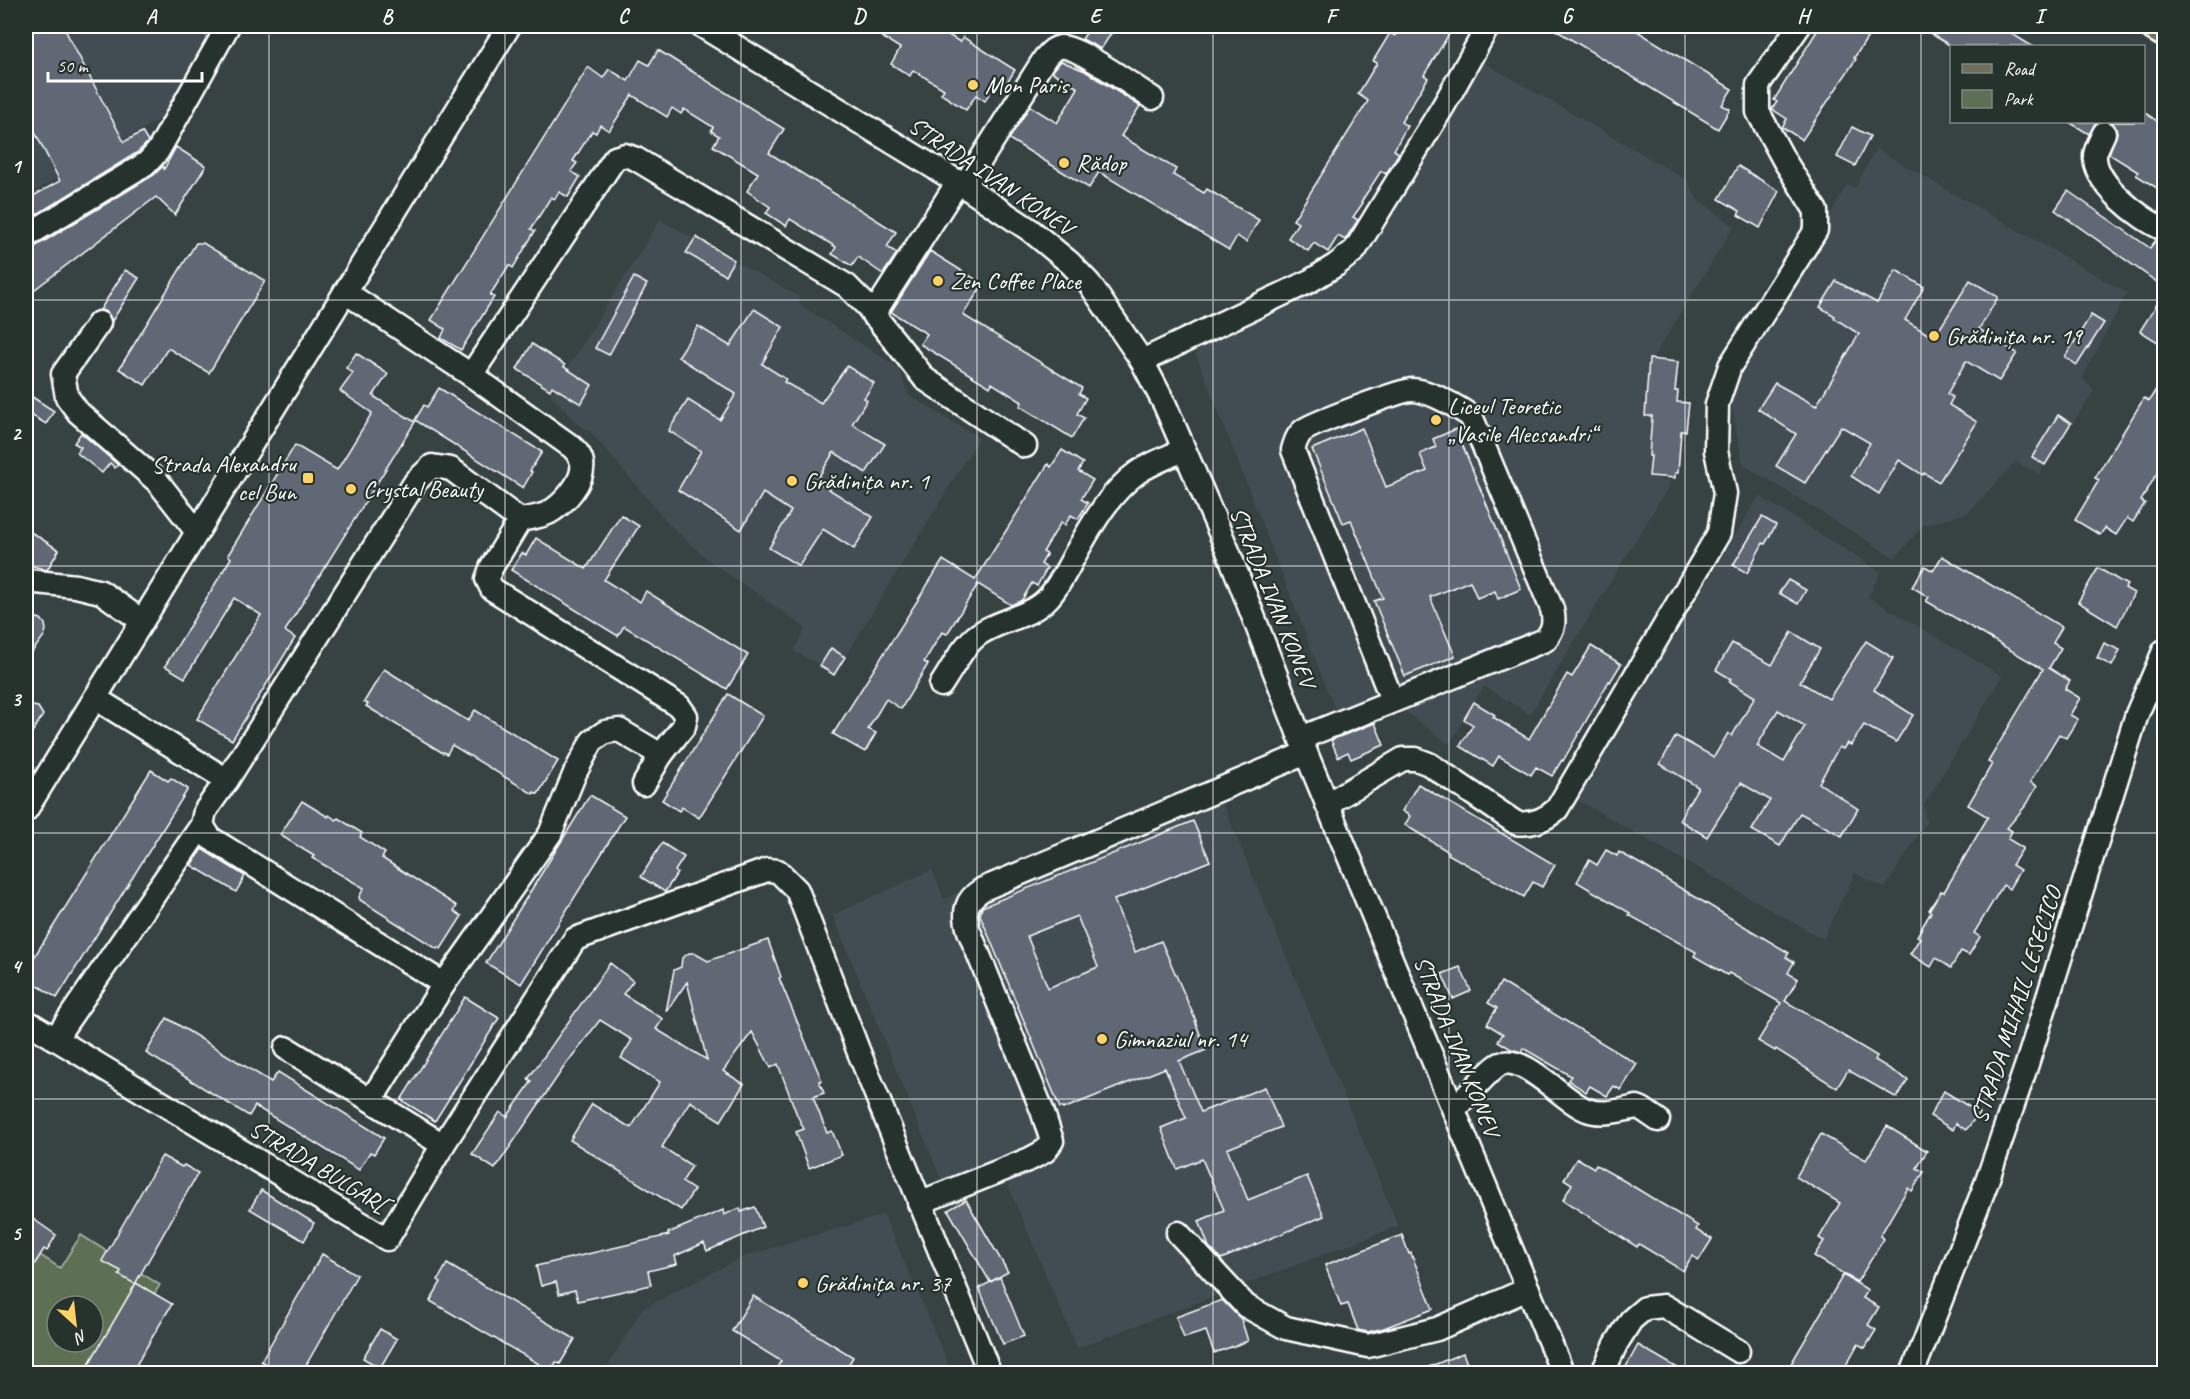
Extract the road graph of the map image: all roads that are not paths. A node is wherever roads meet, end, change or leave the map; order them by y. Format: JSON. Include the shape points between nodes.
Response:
{"nodes":[{"id":1,"x":228,"y":26,"type":"edge"},
{"id":2,"x":509,"y":26,"type":"edge"},
{"id":3,"x":702,"y":26,"type":"edge"},
{"id":4,"x":1799,"y":26,"type":"edge"},
{"id":5,"x":2154,"y":26,"type":"edge"},
{"id":6,"x":1487,"y":28,"type":"dead end"},
{"id":7,"x":2164,"y":32,"type":"edge"},
{"id":8,"x":1152,"y":98,"type":"dead end"},
{"id":9,"x":2104,"y":133,"type":"dead end"},
{"id":10,"x":961,"y":184,"type":"junction"},
{"id":11,"x":2164,"y":229,"type":"edge"},
{"id":12,"x":26,"y":236,"type":"edge"},
{"id":13,"x":345,"y":292,"type":"junction"},
{"id":14,"x":873,"y":315,"type":"junction"},
{"id":15,"x":99,"y":323,"type":"dead end"},
{"id":16,"x":1142,"y":361,"type":"junction"},
{"id":17,"x":471,"y":375,"type":"junction"},
{"id":18,"x":1025,"y":446,"type":"dead end"},
{"id":19,"x":1183,"y":450,"type":"junction"},
{"id":20,"x":520,"y":520,"type":"junction"},
{"id":21,"x":197,"y":532,"type":"junction"},
{"id":22,"x":26,"y":581,"type":"edge"},
{"id":23,"x":142,"y":621,"type":"junction"},
{"id":24,"x":2164,"y":651,"type":"edge"},
{"id":25,"x":941,"y":685,"type":"dead end"},
{"id":26,"x":95,"y":698,"type":"junction"},
{"id":27,"x":1392,"y":700,"type":"junction"},
{"id":28,"x":1304,"y":746,"type":"junction"},
{"id":29,"x":661,"y":755,"type":"junction"},
{"id":30,"x":227,"y":780,"type":"junction"},
{"id":31,"x":644,"y":784,"type":"dead end"},
{"id":32,"x":1327,"y":804,"type":"junction"},
{"id":33,"x":26,"y":810,"type":"edge"},
{"id":34,"x":202,"y":825,"type":"junction"},
{"id":35,"x":444,"y":984,"type":"junction"},
{"id":36,"x":26,"y":1021,"type":"edge"},
{"id":37,"x":55,"y":1039,"type":"junction"},
{"id":38,"x":286,"y":1048,"type":"dead end"},
{"id":39,"x":371,"y":1100,"type":"junction"},
{"id":40,"x":1454,"y":1110,"type":"junction"},
{"id":41,"x":1658,"y":1120,"type":"dead end"},
{"id":42,"x":443,"y":1145,"type":"junction"},
{"id":43,"x":919,"y":1203,"type":"junction"},
{"id":44,"x":1178,"y":1233,"type":"dead end"},
{"id":45,"x":1528,"y":1289,"type":"junction"},
{"id":46,"x":1738,"y":1351,"type":"dead end"},
{"id":47,"x":990,"y":1374,"type":"edge"},
{"id":48,"x":1563,"y":1374,"type":"edge"},
{"id":49,"x":1602,"y":1374,"type":"edge"},
{"id":50,"x":1912,"y":1374,"type":"edge"}],
"edges":[{"from":1,"to":12,"type":"street","via":[[158,151],[147,163]]},
{"from":2,"to":13,"type":"street"},
{"from":3,"to":10,"type":"street","name":"STRADA IVAN KONEV"},
{"from":4,"to":32,"type":"street","via":[[1758,86],[1758,112],[1816,212],[1816,230],[1730,366],[1717,404],[1716,451],[1725,493],[1719,533],[1557,809],[1549,817],[1516,823],[1416,759],[1402,759],[1390,765]]},
{"from":5,"to":7,"type":"main road"},
{"from":6,"to":16,"type":"street","via":[[1393,190],[1348,257],[1310,281]]},
{"from":8,"to":10,"type":"street","via":[[1076,50],[1061,46],[1053,49]]},
{"from":9,"to":11,"type":"street","via":[[2095,156],[2103,181],[2114,194]]},
{"from":10,"to":14,"type":"street"},
{"from":10,"to":16,"type":"street","name":"STRADA IVAN KONEV","via":[[1030,230],[1070,263],[1089,283]]},
{"from":13,"to":17,"type":"street"},
{"from":13,"to":21,"type":"street"},
{"from":14,"to":17,"type":"street","via":[[847,286],[625,155],[615,158]]},
{"from":14,"to":18,"type":"street","via":[[925,379]]},
{"from":15,"to":21,"type":"street","via":[[63,374],[67,397],[78,412],[158,482]]},
{"from":16,"to":19,"type":"street","name":"STRADA IVAN KONEV"},
{"from":17,"to":20,"type":"street","via":[[572,447],[581,460],[577,483],[559,505]]},
{"from":19,"to":25,"type":"street","via":[[1125,482],[1094,522],[1049,597],[1033,611],[977,635]]},
{"from":19,"to":28,"type":"street","name":"STRADA IVAN KONEV"},
{"from":20,"to":29,"type":"street","via":[[491,568],[487,579],[492,589],[679,706],[686,716],[684,726]]},
{"from":20,"to":30,"type":"street","via":[[451,470],[432,466],[416,481]]},
{"from":21,"to":23,"type":"street"},
{"from":22,"to":23,"type":"street","via":[[101,592]]},
{"from":23,"to":26,"type":"street"},
{"from":24,"to":50,"type":"street","name":"STRADA MIHAIL LESECICO","via":[[2137,714],[1986,1184]]},
{"from":26,"to":30,"type":"street"},
{"from":26,"to":33,"type":"street"},
{"from":27,"to":27,"type":"street","via":[[1545,640],[1554,619],[1471,416],[1412,390],[1304,430],[1293,450]]},
{"from":27,"to":28,"type":"street"},
{"from":28,"to":32,"type":"street","name":"STRADA IVAN KONEV"},
{"from":28,"to":43,"type":"street","via":[[973,895],[965,910],[969,931],[1052,1141],[1045,1151],[1030,1159]]},
{"from":29,"to":31,"type":"street"},
{"from":29,"to":35,"type":"street","via":[[619,730],[605,732],[592,741],[550,834]]},
{"from":30,"to":34,"type":"street","via":[[205,810]]},
{"from":32,"to":40,"type":"street","name":"STRADA IVAN KONEV"},
{"from":34,"to":35,"type":"street","via":[[210,838]]},
{"from":34,"to":37,"type":"street"},
{"from":35,"to":39,"type":"street"},
{"from":36,"to":37,"type":"street","name":"STRADA BULGAR["},
{"from":37,"to":42,"type":"street","name":"STRADA BULGAR[","via":[[387,1239]]},
{"from":38,"to":39,"type":"street"},
{"from":39,"to":42,"type":"street"},
{"from":40,"to":41,"type":"street","via":[[1496,1066],[1509,1062],[1522,1066],[1584,1110],[1600,1113],[1637,1107]]},
{"from":40,"to":45,"type":"street","name":"STRADA IVAN KONEV"},
{"from":42,"to":43,"type":"street","name":"STRADA BULGAR[","via":[[575,939],[767,870],[778,871],[797,890]]},
{"from":43,"to":47,"type":"street","name":"STRADA BULGAR["},
{"from":44,"to":45,"type":"street","via":[[1246,1306],[1286,1328],[1368,1346],[1437,1329]]},
{"from":45,"to":48,"type":"street","name":"STRADA IVAN KONEV"},
{"from":46,"to":49,"type":"street","via":[[1664,1306],[1645,1308],[1631,1320]]}]}
